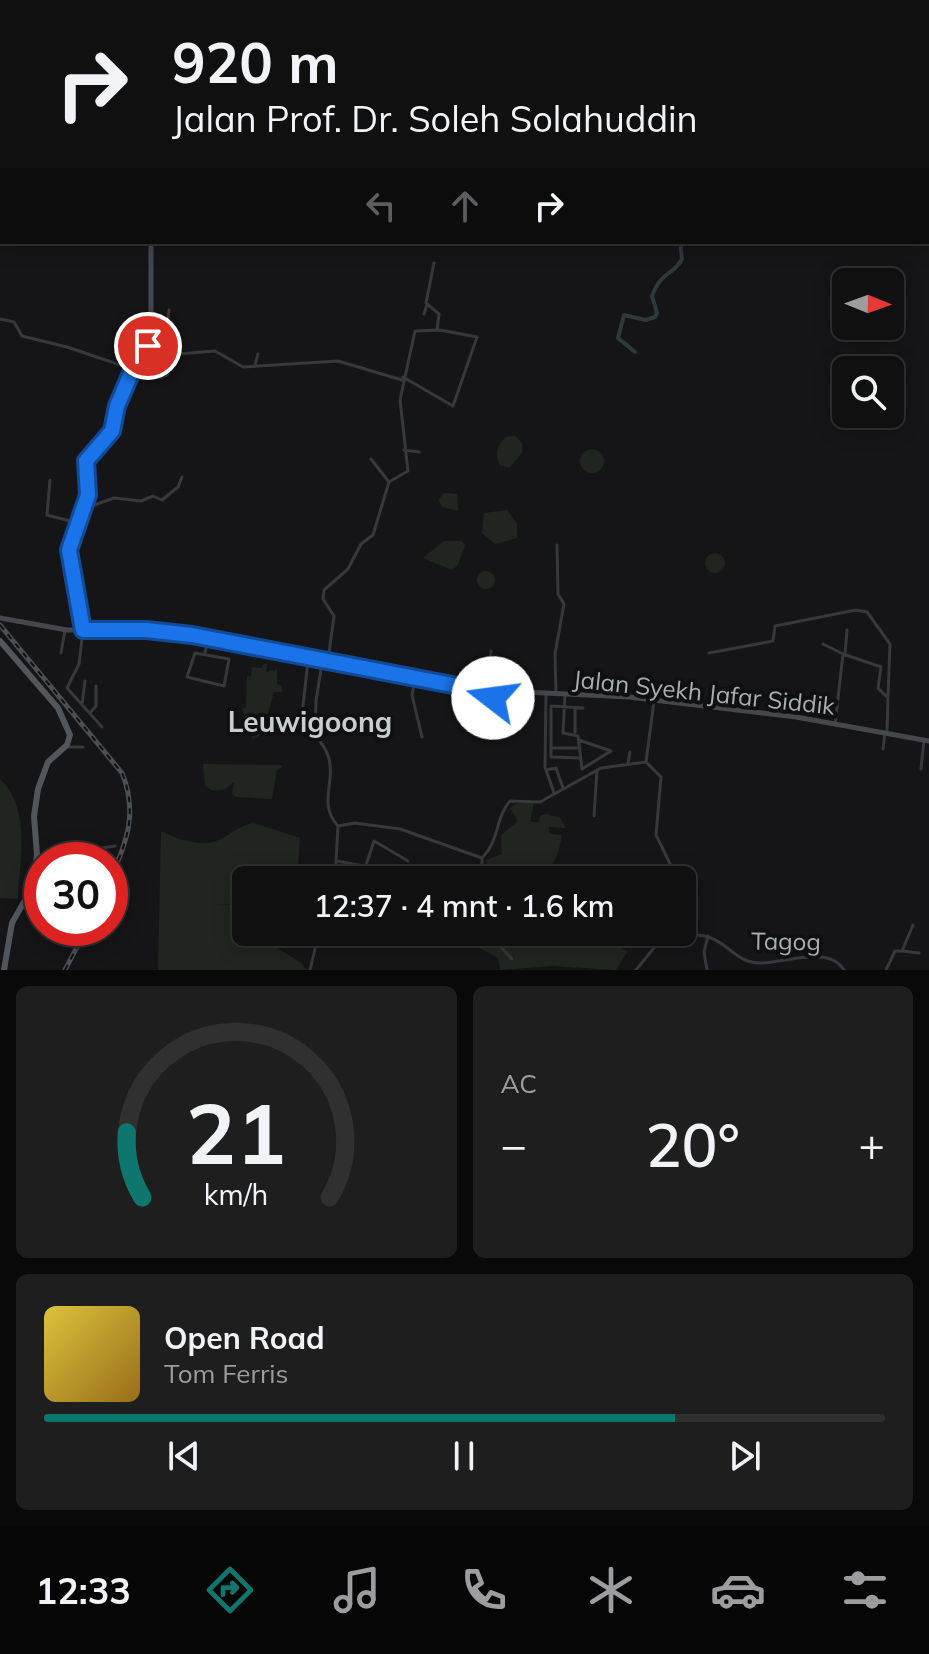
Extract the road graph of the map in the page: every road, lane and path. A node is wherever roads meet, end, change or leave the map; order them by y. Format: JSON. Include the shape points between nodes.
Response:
{"nodes":[{"id":1,"x":151,"y":244,"type":"edge"},
{"id":2,"x":434,"y":263,"type":"dead end"},
{"id":3,"x":427,"y":305,"type":"junction"},
{"id":4,"x":169,"y":310,"type":"dead end"},
{"id":5,"x":424,"y":314,"type":"dead end"},
{"id":6,"x":0,"y":319,"type":"edge"},
{"id":7,"x":153,"y":328,"type":"junction"},
{"id":8,"x":437,"y":330,"type":"junction"},
{"id":9,"x":258,"y":354,"type":"dead end"},
{"id":10,"x":255,"y":365,"type":"junction"},
{"id":11,"x":132,"y":371,"type":"junction"},
{"id":12,"x":403,"y":379,"type":"junction"},
{"id":13,"x":404,"y":450,"type":"junction"},
{"id":14,"x":419,"y":452,"type":"dead end"},
{"id":15,"x":371,"y":459,"type":"dead end"},
{"id":16,"x":182,"y":477,"type":"dead end"},
{"id":17,"x":50,"y":480,"type":"dead end"},
{"id":18,"x":389,"y":482,"type":"junction"},
{"id":19,"x":84,"y":508,"type":"junction"},
{"id":20,"x":78,"y":523,"type":"junction"},
{"id":21,"x":557,"y":545,"type":"dead end"},
{"id":22,"x":0,"y":618,"type":"edge"},
{"id":23,"x":65,"y":630,"type":"junction"},
{"id":24,"x":83,"y":630,"type":"junction"},
{"id":25,"x":847,"y":630,"type":"dead end"},
{"id":26,"x":208,"y":638,"type":"junction"},
{"id":27,"x":0,"y":641,"type":"edge"},
{"id":28,"x":823,"y":644,"type":"dead end"},
{"id":29,"x":491,"y":651,"type":"dead end"},
{"id":30,"x":61,"y":653,"type":"dead end"},
{"id":31,"x":205,"y":653,"type":"junction"},
{"id":32,"x":709,"y":653,"type":"dead end"},
{"id":33,"x":844,"y":654,"type":"junction"},
{"id":34,"x":309,"y":657,"type":"junction"},
{"id":35,"x":325,"y":660,"type":"junction"},
{"id":36,"x":490,"y":671,"type":"junction"},
{"id":37,"x":474,"y":672,"type":"dead end"},
{"id":38,"x":415,"y":680,"type":"junction"},
{"id":39,"x":85,"y":681,"type":"dead end"},
{"id":40,"x":96,"y":686,"type":"dead end"},
{"id":41,"x":494,"y":693,"type":"junction"},
{"id":42,"x":546,"y":694,"type":"junction"},
{"id":43,"x":556,"y":694,"type":"junction"},
{"id":44,"x":565,"y":694,"type":"junction"},
{"id":45,"x":888,"y":696,"type":"junction"},
{"id":46,"x":654,"y":701,"type":"junction"},
{"id":47,"x":82,"y":705,"type":"junction"},
{"id":48,"x":564,"y":707,"type":"junction"},
{"id":49,"x":575,"y":708,"type":"junction"},
{"id":50,"x":583,"y":708,"type":"dead end"},
{"id":51,"x":492,"y":711,"type":"dead end"},
{"id":52,"x":90,"y":713,"type":"junction"},
{"id":53,"x":564,"y":721,"type":"junction"},
{"id":54,"x":575,"y":722,"type":"junction"},
{"id":55,"x":835,"y":725,"type":"junction"},
{"id":56,"x":102,"y":727,"type":"dead end"},
{"id":57,"x":315,"y":731,"type":"junction"},
{"id":58,"x":324,"y":731,"type":"dead end"},
{"id":59,"x":563,"y":733,"type":"junction"},
{"id":60,"x":575,"y":733,"type":"junction"},
{"id":61,"x":886,"y":733,"type":"junction"},
{"id":62,"x":552,"y":734,"type":"junction"},
{"id":63,"x":422,"y":737,"type":"dead end"},
{"id":64,"x":579,"y":740,"type":"junction"},
{"id":65,"x":926,"y":740,"type":"edge"},
{"id":66,"x":65,"y":746,"type":"junction"},
{"id":67,"x":83,"y":747,"type":"dead end"},
{"id":68,"x":551,"y":748,"type":"junction"},
{"id":69,"x":580,"y":748,"type":"junction"},
{"id":70,"x":883,"y":749,"type":"dead end"},
{"id":71,"x":630,"y":752,"type":"dead end"},
{"id":72,"x":555,"y":758,"type":"junction"},
{"id":73,"x":580,"y":758,"type":"junction"},
{"id":74,"x":646,"y":762,"type":"junction"},
{"id":75,"x":628,"y":763,"type":"junction"},
{"id":76,"x":556,"y":768,"type":"junction"},
{"id":77,"x":921,"y":769,"type":"dead end"},
{"id":78,"x":546,"y":770,"type":"junction"},
{"id":79,"x":597,"y":770,"type":"junction"},
{"id":80,"x":563,"y":788,"type":"junction"},
{"id":81,"x":554,"y":794,"type":"junction"},
{"id":82,"x":594,"y":816,"type":"dead end"},
{"id":83,"x":338,"y":826,"type":"junction"},
{"id":84,"x":37,"y":842,"type":"edge"},
{"id":85,"x":482,"y":858,"type":"junction"},
{"id":86,"x":337,"y":861,"type":"junction"},
{"id":87,"x":408,"y":861,"type":"dead end"},
{"id":88,"x":366,"y":865,"type":"junction"},
{"id":89,"x":336,"y":866,"type":"edge"},
{"id":90,"x":370,"y":866,"type":"edge"},
{"id":91,"x":482,"y":866,"type":"edge"},
{"id":92,"x":671,"y":866,"type":"edge"},
{"id":93,"x":24,"y":904,"type":"edge"},
{"id":94,"x":913,"y":925,"type":"dead end"},
{"id":95,"x":696,"y":935,"type":"edge"},
{"id":96,"x":708,"y":936,"type":"junction"},
{"id":97,"x":316,"y":946,"type":"edge"},
{"id":98,"x":500,"y":946,"type":"edge"},
{"id":99,"x":656,"y":946,"type":"edge"},
{"id":100,"x":902,"y":951,"type":"junction"},
{"id":101,"x":919,"y":953,"type":"dead end"},
{"id":102,"x":512,"y":959,"type":"dead end"},
{"id":103,"x":4,"y":970,"type":"edge"},
{"id":104,"x":310,"y":970,"type":"edge"},
{"id":105,"x":636,"y":970,"type":"edge"},
{"id":106,"x":707,"y":970,"type":"edge"},
{"id":107,"x":844,"y":970,"type":"edge"},
{"id":108,"x":886,"y":970,"type":"edge"}],
"edges":[{"from":1,"to":7,"type":"main road"},
{"from":2,"to":3,"type":"street"},
{"from":3,"to":5,"type":"street"},
{"from":3,"to":8,"type":"street","via":[[440,315]]},
{"from":4,"to":7,"type":"street","via":[[168,319]]},
{"from":6,"to":11,"type":"street","via":[[14,322],[22,336]]},
{"from":7,"to":11,"type":"main road","via":[[145,354]]},
{"from":8,"to":12,"type":"street","via":[[415,331]]},
{"from":8,"to":12,"type":"street","via":[[477,337],[454,405]]},
{"from":9,"to":10,"type":"street"},
{"from":10,"to":11,"type":"street","via":[[243,367],[207,351],[178,354],[161,379]]},
{"from":10,"to":12,"type":"street","via":[[338,361]]},
{"from":11,"to":19,"type":"main road","via":[[112,431],[87,459]]},
{"from":12,"to":13,"type":"street"},
{"from":13,"to":14,"type":"street"},
{"from":13,"to":18,"type":"street","via":[[408,473]]},
{"from":15,"to":18,"type":"street"},
{"from":16,"to":19,"type":"street","via":[[162,500],[116,498]]},
{"from":17,"to":20,"type":"street","via":[[47,514]]},
{"from":18,"to":35,"type":"street","via":[[373,535],[324,590],[323,599],[334,616]]},
{"from":19,"to":20,"type":"main road"},
{"from":20,"to":24,"type":"main road","via":[[69,565]]},
{"from":21,"to":43,"type":"street","via":[[558,594],[564,604],[555,654]]},
{"from":22,"to":23,"type":"main road","name":"Jalan Syekh Jafar Siddik"},
{"from":23,"to":24,"type":"main road","name":"Jalan Syekh Jafar Siddik"},
{"from":23,"to":30,"type":"street"},
{"from":24,"to":26,"type":"main road","name":"Jalan Syekh Jafar Siddik"},
{"from":24,"to":47,"type":"street","via":[[79,664],[67,687]]},
{"from":25,"to":33,"type":"street"},
{"from":26,"to":31,"type":"street"},
{"from":26,"to":34,"type":"main road","name":"Jalan Syekh Jafar Siddik"},
{"from":27,"to":66,"type":"main road","via":[[62,715],[70,735]]},
{"from":28,"to":33,"type":"street"},
{"from":29,"to":36,"type":"street"},
{"from":31,"to":31,"type":"street","via":[[195,654],[187,677],[224,686],[229,659]]},
{"from":32,"to":45,"type":"street","via":[[773,641],[775,626],[805,618],[867,612],[890,644]]},
{"from":33,"to":45,"type":"street","via":[[881,667],[878,688]]},
{"from":33,"to":55,"type":"street"},
{"from":34,"to":35,"type":"main road","name":"Jalan Syekh Jafar Siddik"},
{"from":34,"to":57,"type":"street","via":[[301,723]]},
{"from":35,"to":38,"type":"main road","name":"Jalan Syekh Jafar Siddik"},
{"from":35,"to":57,"type":"street"},
{"from":36,"to":37,"type":"street"},
{"from":36,"to":41,"type":"street"},
{"from":38,"to":41,"type":"main road","name":"Jalan Syekh Jafar Siddik"},
{"from":38,"to":63,"type":"street","via":[[412,695]]},
{"from":39,"to":47,"type":"street"},
{"from":40,"to":52,"type":"street","via":[[96,706]]},
{"from":41,"to":42,"type":"main road","name":"Jalan Syekh Jafar Siddik"},
{"from":41,"to":51,"type":"street"},
{"from":42,"to":43,"type":"main road","name":"Jalan Syekh Jafar Siddik"},
{"from":42,"to":78,"type":"street"},
{"from":43,"to":44,"type":"main road","name":"Jalan Syekh Jafar Siddik"},
{"from":44,"to":46,"type":"main road","name":"Jalan Syekh Jafar Siddik"},
{"from":44,"to":48,"type":"street"},
{"from":45,"to":61,"type":"street"},
{"from":46,"to":55,"type":"main road","name":"Jalan Syekh Jafar Siddik"},
{"from":46,"to":74,"type":"street"},
{"from":47,"to":52,"type":"street"},
{"from":48,"to":49,"type":"street"},
{"from":48,"to":53,"type":"street"},
{"from":48,"to":62,"type":"street","via":[[551,706]]},
{"from":49,"to":50,"type":"street"},
{"from":49,"to":54,"type":"street"},
{"from":52,"to":56,"type":"street"},
{"from":53,"to":54,"type":"street"},
{"from":53,"to":59,"type":"street"},
{"from":54,"to":60,"type":"street"},
{"from":55,"to":61,"type":"main road","name":"Jalan Syekh Jafar Siddik"},
{"from":57,"to":58,"type":"street"},
{"from":57,"to":83,"type":"street","via":[[330,756],[327,805]]},
{"from":59,"to":60,"type":"street"},
{"from":59,"to":62,"type":"street"},
{"from":60,"to":64,"type":"street"},
{"from":61,"to":65,"type":"main road","name":"Jalan Syekh Jafar Siddik"},
{"from":61,"to":70,"type":"street"},
{"from":62,"to":68,"type":"street"},
{"from":64,"to":69,"type":"street"},
{"from":64,"to":73,"type":"street","via":[[611,751],[584,770]]},
{"from":65,"to":77,"type":"street"},
{"from":66,"to":67,"type":"street"},
{"from":66,"to":84,"type":"main road","via":[[48,762],[38,789]]},
{"from":68,"to":69,"type":"street"},
{"from":68,"to":72,"type":"street"},
{"from":69,"to":73,"type":"street"},
{"from":71,"to":75,"type":"street"},
{"from":72,"to":73,"type":"street"},
{"from":72,"to":76,"type":"street"},
{"from":74,"to":75,"type":"street"},
{"from":74,"to":92,"type":"street","via":[[661,777],[656,835]]},
{"from":75,"to":79,"type":"street"},
{"from":76,"to":78,"type":"street"},
{"from":76,"to":80,"type":"street"},
{"from":78,"to":81,"type":"street"},
{"from":79,"to":80,"type":"street"},
{"from":79,"to":82,"type":"street"},
{"from":80,"to":81,"type":"street"},
{"from":81,"to":85,"type":"street","via":[[540,802],[508,802],[498,834]]},
{"from":83,"to":85,"type":"street","via":[[400,829]]},
{"from":83,"to":86,"type":"street"},
{"from":85,"to":91,"type":"street"},
{"from":86,"to":88,"type":"street"},
{"from":86,"to":89,"type":"street"},
{"from":87,"to":88,"type":"street","via":[[374,841]]},
{"from":88,"to":90,"type":"street"},
{"from":93,"to":103,"type":"main road","via":[[11,925]]},
{"from":94,"to":100,"type":"street"},
{"from":95,"to":96,"type":"street"},
{"from":96,"to":106,"type":"street"},
{"from":96,"to":107,"type":"street","name":"Tagog","via":[[756,963],[827,958]]},
{"from":97,"to":104,"type":"street"},
{"from":98,"to":102,"type":"street"},
{"from":99,"to":105,"type":"street"},
{"from":100,"to":101,"type":"street"},
{"from":100,"to":108,"type":"street","via":[[895,951]]}]}
